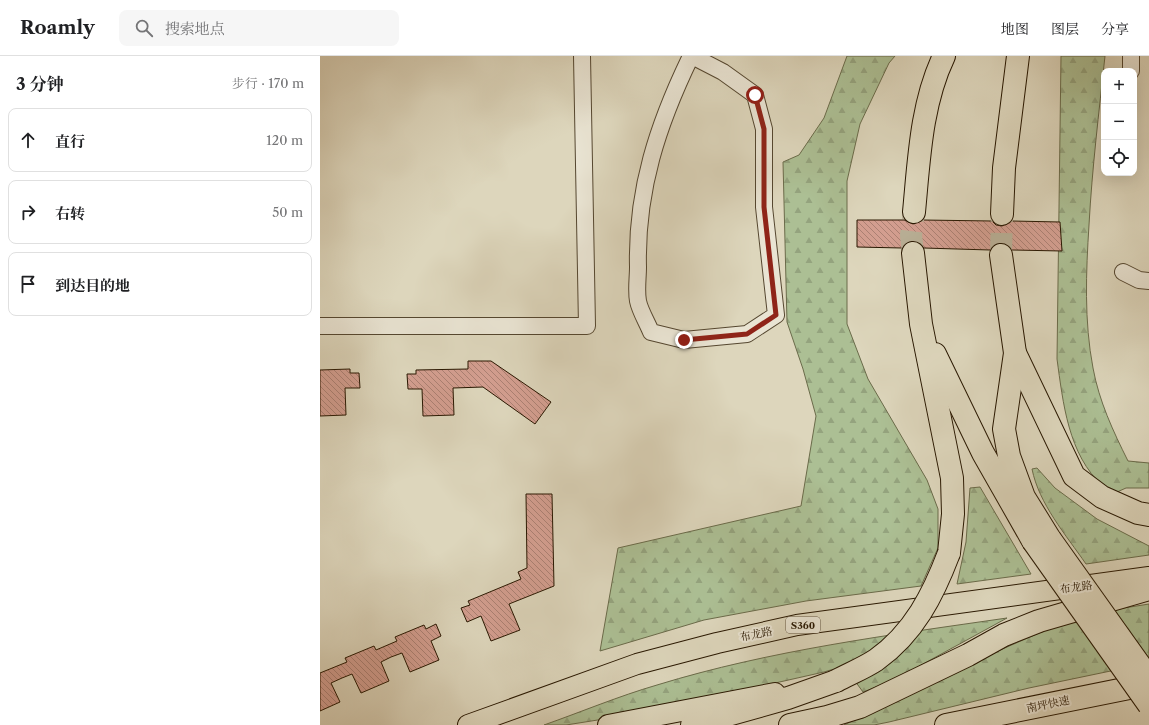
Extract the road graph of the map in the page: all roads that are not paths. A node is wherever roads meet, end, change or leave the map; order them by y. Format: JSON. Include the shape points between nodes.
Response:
{"nodes":[{"id":1,"x":582,"y":56,"type":"edge"},
{"id":2,"x":692,"y":56,"type":"edge"},
{"id":3,"x":944,"y":56,"type":"edge"},
{"id":4,"x":1018,"y":56,"type":"edge"},
{"id":5,"x":1131,"y":56,"type":"edge"},
{"id":6,"x":1131,"y":68,"type":"edge"},
{"id":7,"x":914,"y":212,"type":"tunnel mouth"},
{"id":8,"x":1002,"y":214,"type":"tunnel mouth"},
{"id":9,"x":913,"y":253,"type":"tunnel mouth"},
{"id":10,"x":1001,"y":255,"type":"tunnel mouth"},
{"id":11,"x":1123,"y":272,"type":"dead end"},
{"id":12,"x":1149,"y":281,"type":"edge"},
{"id":13,"x":921,"y":324,"type":"junction"},
{"id":14,"x":320,"y":326,"type":"edge"},
{"id":15,"x":1015,"y":354,"type":"junction"},
{"id":16,"x":1149,"y":515,"type":"edge"},
{"id":17,"x":1042,"y":540,"type":"junction"},
{"id":18,"x":1149,"y":577,"type":"edge"},
{"id":19,"x":1149,"y":589,"type":"edge"},
{"id":20,"x":1149,"y":678,"type":"edge"},
{"id":21,"x":836,"y":681,"type":"junction"},
{"id":22,"x":1149,"y":684,"type":"edge"},
{"id":23,"x":1149,"y":705,"type":"edge"},
{"id":24,"x":468,"y":725,"type":"edge"},
{"id":25,"x":608,"y":725,"type":"edge"},
{"id":26,"x":692,"y":725,"type":"edge"},
{"id":27,"x":790,"y":725,"type":"edge"},
{"id":28,"x":946,"y":725,"type":"edge"}],
"edges":[{"from":1,"to":14,"type":"street","via":[[587,326]]},
{"from":2,"to":2,"type":"street","via":[[723,72],[755,95],[764,129],[764,207],[776,315],[747,334],[684,340],[651,332],[638,301],[637,250],[642,199],[653,150],[669,102]]},
{"from":3,"to":7,"type":"highway","via":[[936,72],[923,125]]},
{"from":4,"to":8,"type":"highway","via":[[1004,168]]},
{"from":5,"to":6,"type":"street"},
{"from":9,"to":13,"type":"highway"},
{"from":10,"to":15,"type":"highway"},
{"from":11,"to":12,"type":"street","via":[[1139,280]]},
{"from":13,"to":17,"type":"highway","via":[[982,453]]},
{"from":13,"to":21,"type":"highway","bridge":true,"via":[[952,478],[953,514],[948,553],[938,582],[920,615],[900,640],[876,661]]},
{"from":15,"to":16,"type":"highway","via":[[1074,476],[1102,497],[1138,513]]},
{"from":15,"to":17,"type":"highway","via":[[1004,429],[1009,456]]},
{"from":17,"to":20,"type":"highway","bridge":true},
{"from":17,"to":23,"type":"highway","bridge":true},
{"from":18,"to":24,"type":"main road","name":"布龙路","number":"S360","via":[[797,625],[637,664]]},
{"from":19,"to":27,"type":"highway","via":[[1039,621],[1004,635],[860,707]]},
{"from":21,"to":25,"type":"main road"},
{"from":21,"to":26,"type":"highway","via":[[788,698]]},
{"from":22,"to":28,"type":"highway","name":"南坪快速"}]}
